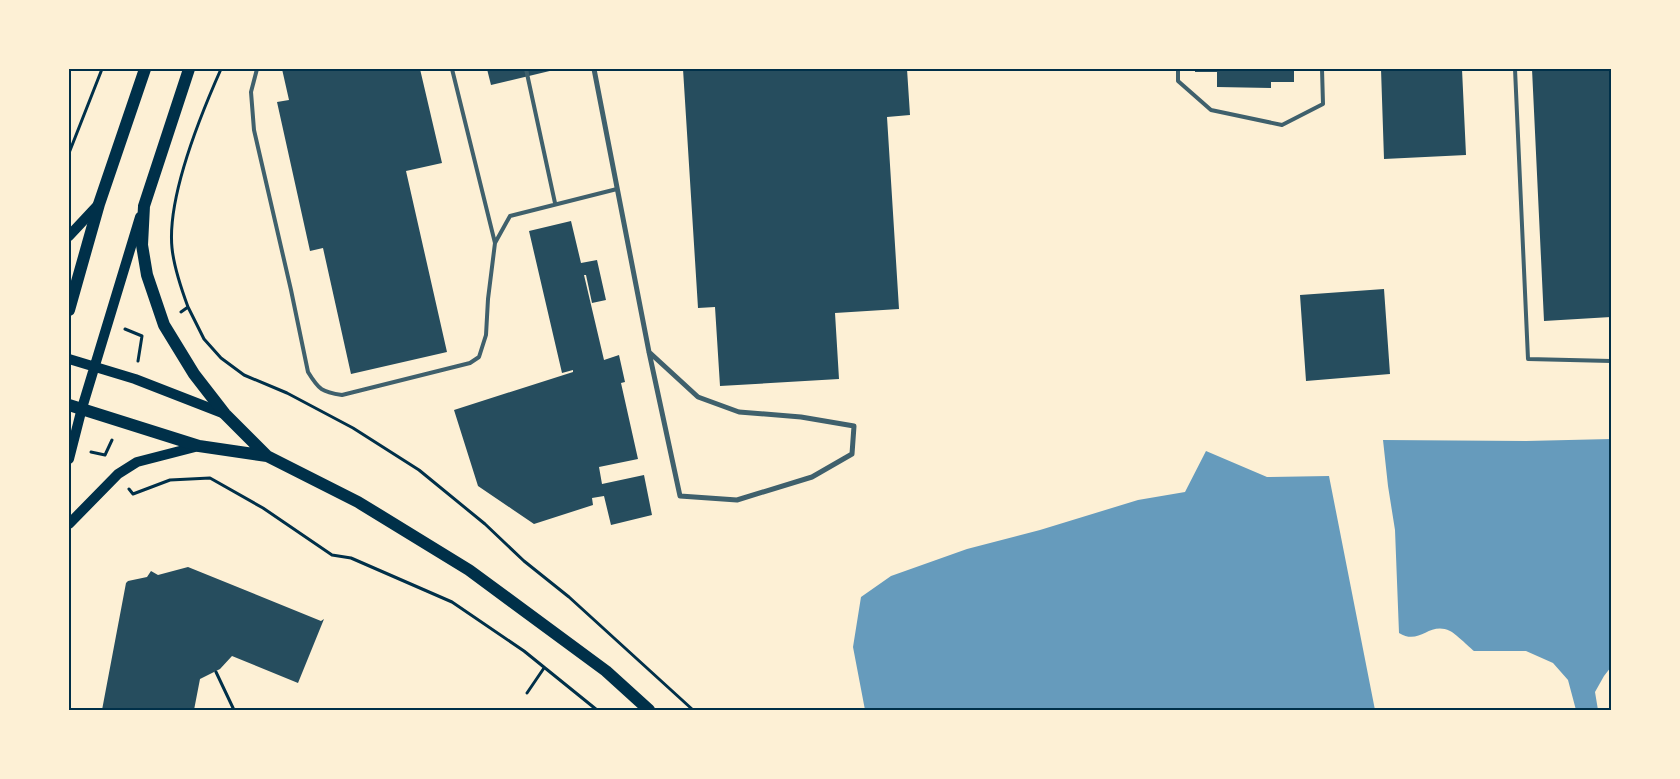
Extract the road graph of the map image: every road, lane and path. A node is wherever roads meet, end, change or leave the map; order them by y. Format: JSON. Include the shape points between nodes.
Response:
{"nodes":[{"id":1,"x":102,"y":69,"type":"edge"},
{"id":2,"x":145,"y":69,"type":"edge"},
{"id":3,"x":189,"y":69,"type":"edge"},
{"id":4,"x":221,"y":69,"type":"edge"},
{"id":5,"x":257,"y":69,"type":"edge"},
{"id":6,"x":452,"y":69,"type":"edge"},
{"id":7,"x":526,"y":69,"type":"edge"},
{"id":8,"x":594,"y":69,"type":"edge"},
{"id":9,"x":1178,"y":69,"type":"edge"},
{"id":10,"x":1322,"y":69,"type":"edge"},
{"id":11,"x":1515,"y":69,"type":"edge"},
{"id":12,"x":69,"y":152,"type":"edge"},
{"id":13,"x":618,"y":189,"type":"junction"},
{"id":14,"x":99,"y":204,"type":"junction"},
{"id":15,"x":555,"y":204,"type":"junction"},
{"id":16,"x":144,"y":206,"type":"junction"},
{"id":17,"x":69,"y":236,"type":"edge"},
{"id":18,"x":495,"y":243,"type":"junction"},
{"id":19,"x":188,"y":307,"type":"junction"},
{"id":20,"x":69,"y":310,"type":"edge"},
{"id":21,"x":164,"y":325,"type":"junction"},
{"id":22,"x":142,"y":336,"type":"dead end"},
{"id":23,"x":649,"y":352,"type":"junction"},
{"id":24,"x":69,"y":359,"type":"edge"},
{"id":25,"x":1611,"y":361,"type":"edge"},
{"id":26,"x":95,"y":366,"type":"junction"},
{"id":27,"x":69,"y":405,"type":"edge"},
{"id":28,"x":82,"y":408,"type":"junction"},
{"id":29,"x":225,"y":414,"type":"junction"},
{"id":30,"x":199,"y":446,"type":"junction"},
{"id":31,"x":105,"y":456,"type":"dead end"},
{"id":32,"x":267,"y":456,"type":"junction"},
{"id":33,"x":69,"y":459,"type":"edge"},
{"id":34,"x":118,"y":474,"type":"junction"},
{"id":35,"x":69,"y":524,"type":"edge"},
{"id":36,"x":544,"y":668,"type":"junction"},
{"id":37,"x":216,"y":672,"type":"dead end"},
{"id":38,"x":526,"y":693,"type":"dead end"},
{"id":39,"x":234,"y":710,"type":"edge"},
{"id":40,"x":597,"y":710,"type":"edge"},
{"id":41,"x":650,"y":710,"type":"edge"},
{"id":42,"x":693,"y":710,"type":"edge"}],
"edges":[{"from":1,"to":12,"type":"path"},
{"from":2,"to":14,"type":"main road"},
{"from":3,"to":16,"type":"main road"},
{"from":4,"to":19,"type":"path","via":[[187,158],[174,207],[172,248]]},
{"from":5,"to":18,"type":"lane","via":[[251,92],[254,130],[308,372],[315,384],[326,392],[342,395],[470,363],[479,357],[486,335]]},
{"from":6,"to":18,"type":"lane"},
{"from":7,"to":15,"type":"lane"},
{"from":8,"to":13,"type":"street"},
{"from":9,"to":10,"type":"lane","via":[[1178,81],[1211,110],[1282,126],[1323,104]]},
{"from":11,"to":25,"type":"lane","via":[[1528,359]]},
{"from":13,"to":15,"type":"lane"},
{"from":13,"to":23,"type":"street"},
{"from":14,"to":17,"type":"main road"},
{"from":14,"to":20,"type":"main road"},
{"from":15,"to":18,"type":"lane","via":[[510,216]]},
{"from":16,"to":21,"type":"main road","via":[[142,245],[147,275]]},
{"from":16,"to":26,"type":"main road"},
{"from":19,"to":21,"type":"path"},
{"from":19,"to":42,"type":"path","via":[[204,338],[220,358],[244,375],[287,393],[352,428],[419,470],[569,597]]},
{"from":21,"to":22,"type":"path"},
{"from":21,"to":29,"type":"main road","via":[[194,374]]},
{"from":23,"to":23,"type":"street","via":[[698,397],[738,412],[801,417],[854,426],[852,454],[812,477],[737,500],[680,496]]},
{"from":24,"to":26,"type":"main road"},
{"from":26,"to":28,"type":"main road"},
{"from":26,"to":29,"type":"main road"},
{"from":27,"to":28,"type":"main road"},
{"from":28,"to":30,"type":"main road"},
{"from":28,"to":33,"type":"main road"},
{"from":29,"to":32,"type":"main road"},
{"from":30,"to":32,"type":"main road"},
{"from":30,"to":34,"type":"main road","via":[[137,462]]},
{"from":31,"to":34,"type":"path"},
{"from":32,"to":41,"type":"main road","via":[[358,502],[469,570],[606,671]]},
{"from":34,"to":35,"type":"main road"},
{"from":34,"to":36,"type":"path","via":[[133,494],[170,480],[210,478],[263,508],[332,555],[351,558],[452,602]]},
{"from":36,"to":38,"type":"path"},
{"from":36,"to":40,"type":"path"},
{"from":37,"to":39,"type":"path"}]}
